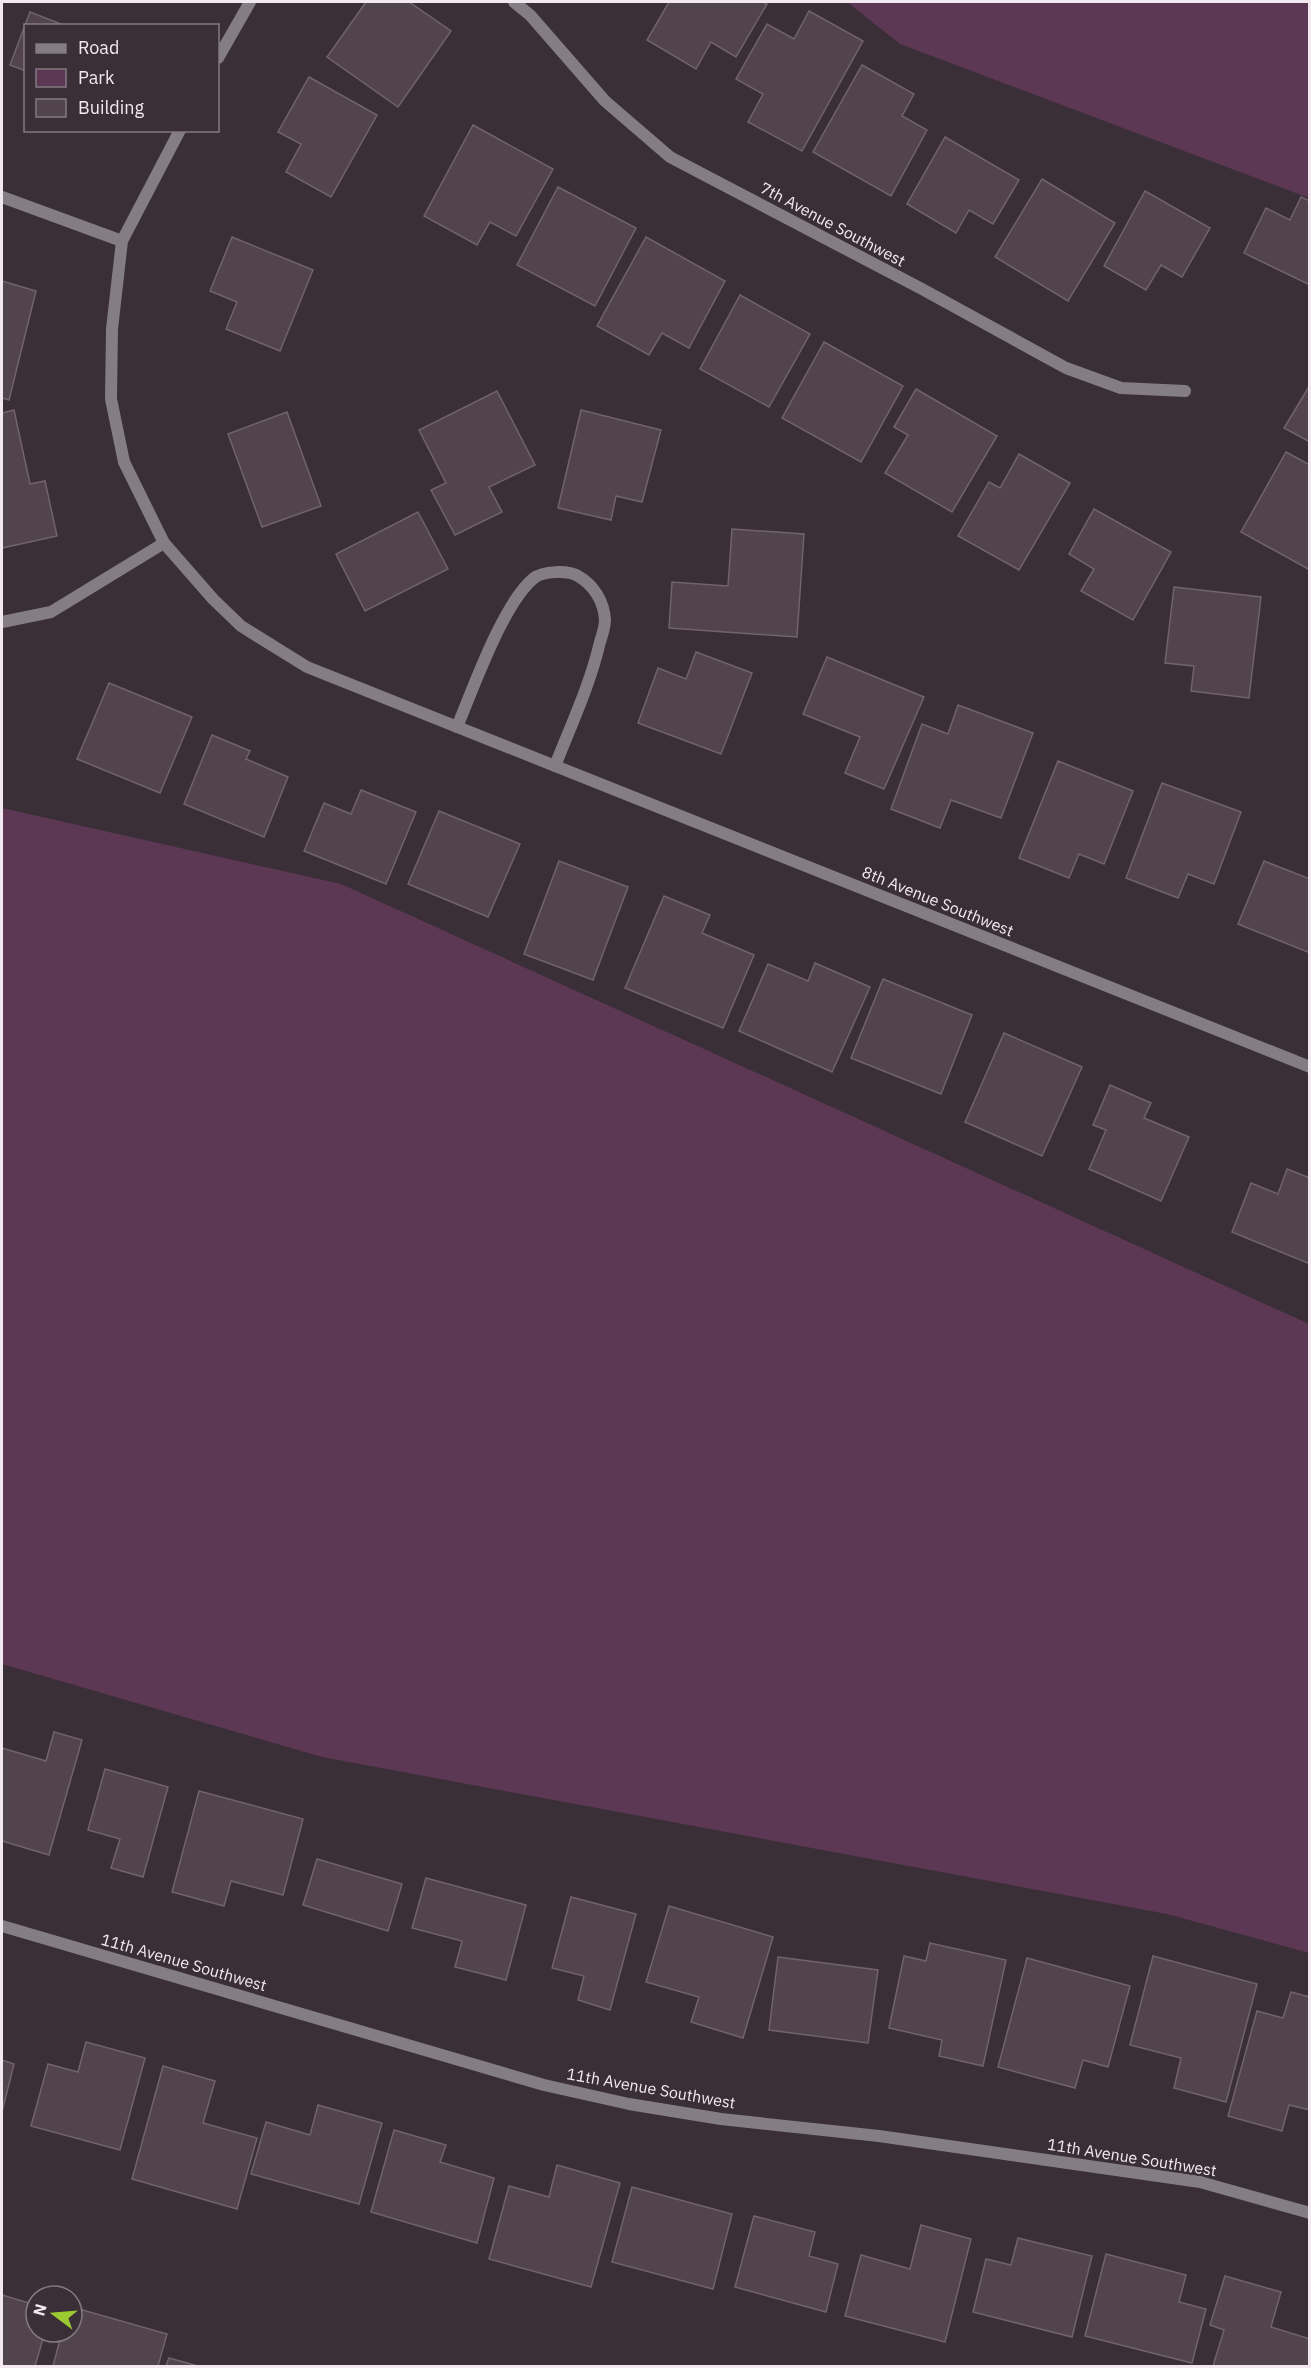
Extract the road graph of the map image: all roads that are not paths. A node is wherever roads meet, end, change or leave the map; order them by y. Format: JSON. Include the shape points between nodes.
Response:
{"nodes":[{"id":1,"x":250,"y":2,"type":"edge"},
{"id":2,"x":514,"y":2,"type":"edge"},
{"id":3,"x":219,"y":56,"type":"edge"},
{"id":4,"x":179,"y":132,"type":"edge"},
{"id":5,"x":2,"y":197,"type":"edge"},
{"id":6,"x":122,"y":241,"type":"junction"},
{"id":7,"x":1185,"y":391,"type":"dead end"},
{"id":8,"x":164,"y":543,"type":"junction"},
{"id":9,"x":2,"y":622,"type":"edge"},
{"id":10,"x":457,"y":727,"type":"junction"},
{"id":11,"x":555,"y":766,"type":"junction"},
{"id":12,"x":1310,"y":1067,"type":"edge"},
{"id":13,"x":2,"y":1926,"type":"edge"},
{"id":14,"x":1310,"y":2213,"type":"edge"}],
"edges":[{"from":1,"to":3,"type":"street"},
{"from":2,"to":7,"type":"street","name":"7th Avenue Southwest","via":[[605,101],[670,157],[1066,368],[1121,388]]},
{"from":4,"to":6,"type":"street"},
{"from":5,"to":6,"type":"street"},
{"from":6,"to":8,"type":"street","name":"8th Avenue Southwest","via":[[112,329],[111,399],[124,462]]},
{"from":8,"to":9,"type":"street","via":[[51,612]]},
{"from":8,"to":10,"type":"street","name":"8th Avenue Southwest","via":[[213,599],[250,632],[308,667]]},
{"from":10,"to":11,"type":"street","name":"8th Avenue Southwest"},
{"from":10,"to":11,"type":"street","via":[[503,621],[519,597],[535,578],[552,572],[576,574],[602,602],[605,622],[596,658]]},
{"from":11,"to":12,"type":"street","name":"8th Avenue Southwest"},
{"from":13,"to":14,"type":"street","name":"11th Avenue Southwest","via":[[544,2085],[629,2104],[721,2120],[879,2136],[1200,2182]]}]}
